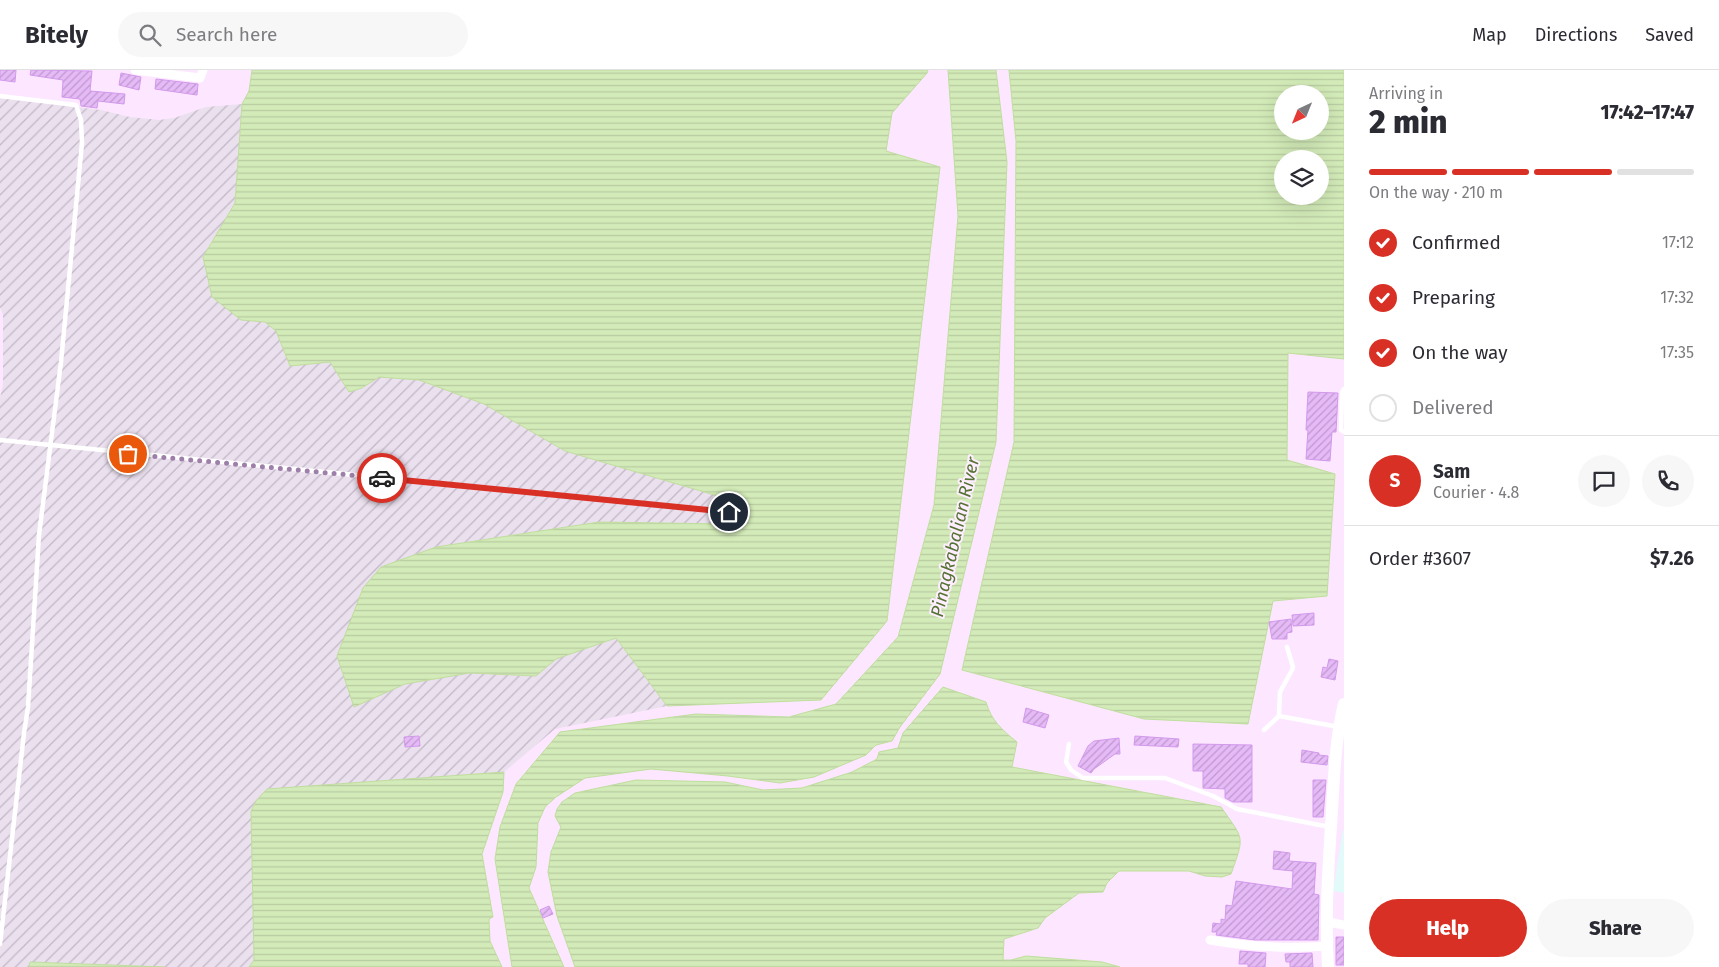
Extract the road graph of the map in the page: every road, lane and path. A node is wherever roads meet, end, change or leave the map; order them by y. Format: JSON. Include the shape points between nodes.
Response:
{"nodes":[{"id":1,"x":135,"y":70,"type":"edge"},
{"id":2,"x":203,"y":70,"type":"edge"},
{"id":3,"x":0,"y":96,"type":"edge"},
{"id":4,"x":1344,"y":389,"type":"edge"},
{"id":5,"x":1344,"y":432,"type":"edge"},
{"id":6,"x":0,"y":440,"type":"edge"},
{"id":7,"x":51,"y":446,"type":"junction"},
{"id":8,"x":729,"y":512,"type":"dead end"},
{"id":9,"x":1287,"y":647,"type":"dead end"},
{"id":10,"x":1344,"y":704,"type":"edge"},
{"id":11,"x":1279,"y":716,"type":"junction"},
{"id":12,"x":1339,"y":727,"type":"junction"},
{"id":13,"x":1264,"y":730,"type":"dead end"},
{"id":14,"x":1069,"y":744,"type":"dead end"},
{"id":15,"x":1331,"y":827,"type":"junction"},
{"id":16,"x":1328,"y":922,"type":"junction"},
{"id":17,"x":1344,"y":925,"type":"edge"},
{"id":18,"x":1210,"y":940,"type":"dead end"},
{"id":19,"x":0,"y":944,"type":"edge"},
{"id":20,"x":1327,"y":946,"type":"junction"},
{"id":21,"x":1328,"y":967,"type":"edge"}],
"edges":[{"from":1,"to":2,"type":"street","via":[[200,78]]},
{"from":3,"to":7,"type":"lane","via":[[76,105],[80,120],[82,144]]},
{"from":4,"to":5,"type":"lane","via":[[1341,430]]},
{"from":6,"to":7,"type":"lane"},
{"from":7,"to":8,"type":"lane"},
{"from":7,"to":19,"type":"lane","via":[[39,535],[28,707]]},
{"from":9,"to":11,"type":"lane","via":[[1292,667],[1280,692]]},
{"from":10,"to":12,"type":"street"},
{"from":11,"to":12,"type":"lane"},
{"from":11,"to":13,"type":"lane"},
{"from":12,"to":15,"type":"street"},
{"from":14,"to":15,"type":"lane","via":[[1066,762],[1083,778],[1165,778],[1237,809]]},
{"from":15,"to":16,"type":"street"},
{"from":16,"to":17,"type":"street"},
{"from":16,"to":20,"type":"street"},
{"from":18,"to":20,"type":"street","via":[[1256,947]]},
{"from":20,"to":21,"type":"street"}]}
